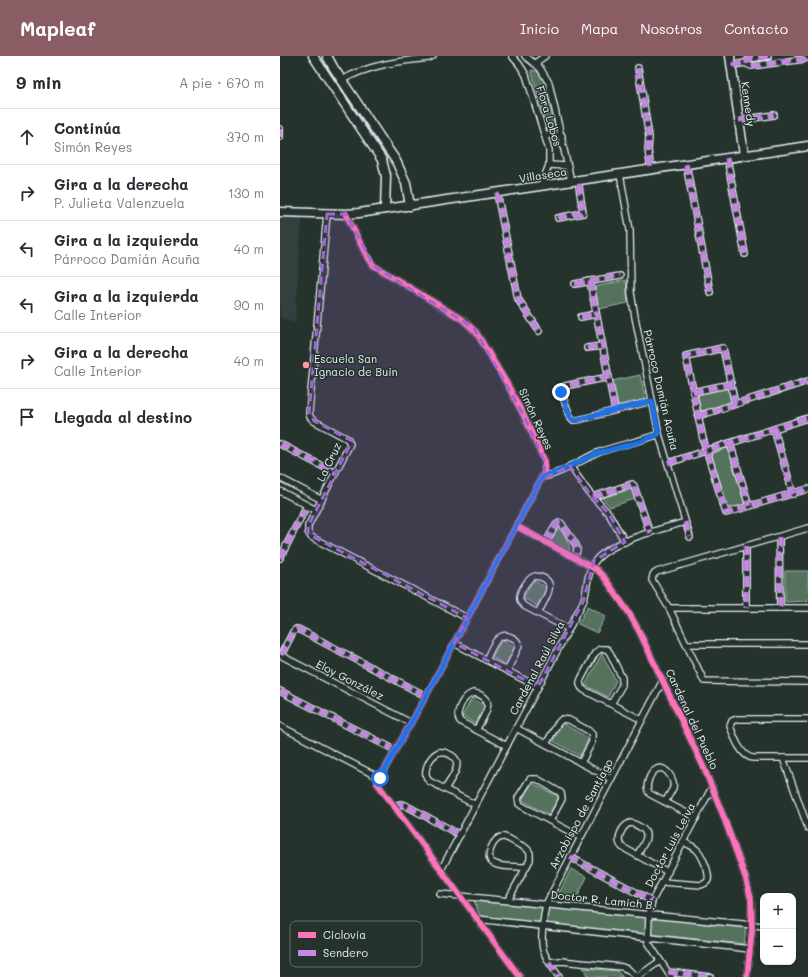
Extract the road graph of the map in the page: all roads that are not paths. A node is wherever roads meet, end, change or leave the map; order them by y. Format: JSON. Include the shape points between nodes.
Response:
{"nodes":[{"id":1,"x":313,"y":56,"type":"edge"},
{"id":2,"x":327,"y":56,"type":"edge"},
{"id":3,"x":433,"y":56,"type":"edge"},
{"id":4,"x":512,"y":56,"type":"edge"},
{"id":5,"x":525,"y":56,"type":"edge"},
{"id":6,"x":545,"y":56,"type":"edge"},
{"id":7,"x":730,"y":56,"type":"edge"},
{"id":8,"x":768,"y":56,"type":"edge"},
{"id":9,"x":808,"y":56,"type":"edge"},
{"id":10,"x":397,"y":59,"type":"edge"},
{"id":11,"x":779,"y":59,"type":"edge"},
{"id":12,"x":533,"y":61,"type":"junction"},
{"id":13,"x":747,"y":63,"type":"junction"},
{"id":14,"x":732,"y":65,"type":"junction"},
{"id":15,"x":333,"y":67,"type":"junction"},
{"id":16,"x":522,"y":68,"type":"junction"},
{"id":17,"x":638,"y":68,"type":"dead end"},
{"id":18,"x":324,"y":73,"type":"junction"},
{"id":19,"x":342,"y":80,"type":"junction"},
{"id":20,"x":774,"y":115,"type":"dead end"},
{"id":21,"x":739,"y":120,"type":"junction"},
{"id":22,"x":280,"y":129,"type":"edge"},
{"id":23,"x":545,"y":135,"type":"junction"},
{"id":24,"x":562,"y":136,"type":"junction"},
{"id":25,"x":280,"y":137,"type":"edge"},
{"id":26,"x":808,"y":146,"type":"edge"},
{"id":27,"x":744,"y":155,"type":"junction"},
{"id":28,"x":727,"y":158,"type":"junction"},
{"id":29,"x":686,"y":164,"type":"junction"},
{"id":30,"x":549,"y":165,"type":"junction"},
{"id":31,"x":567,"y":166,"type":"junction"},
{"id":32,"x":651,"y":169,"type":"junction"},
{"id":33,"x":620,"y":174,"type":"junction"},
{"id":34,"x":574,"y":181,"type":"junction"},
{"id":35,"x":542,"y":186,"type":"junction"},
{"id":36,"x":497,"y":192,"type":"junction"},
{"id":37,"x":410,"y":206,"type":"junction"},
{"id":38,"x":386,"y":209,"type":"junction"},
{"id":39,"x":280,"y":212,"type":"edge"},
{"id":40,"x":327,"y":214,"type":"junction"},
{"id":41,"x":346,"y":214,"type":"junction"},
{"id":42,"x":558,"y":218,"type":"dead end"},
{"id":43,"x":745,"y":254,"type":"dead end"},
{"id":44,"x":620,"y":276,"type":"dead end"},
{"id":45,"x":590,"y":281,"type":"junction"},
{"id":46,"x":575,"y":284,"type":"dead end"},
{"id":47,"x":710,"y":292,"type":"dead end"},
{"id":48,"x":596,"y":314,"type":"junction"},
{"id":49,"x":581,"y":317,"type":"dead end"},
{"id":50,"x":539,"y":331,"type":"dead end"},
{"id":51,"x":602,"y":346,"type":"junction"},
{"id":52,"x":587,"y":348,"type":"dead end"},
{"id":53,"x":609,"y":377,"type":"junction"},
{"id":54,"x":808,"y":381,"type":"edge"},
{"id":55,"x":731,"y":384,"type":"junction"},
{"id":56,"x":693,"y":392,"type":"junction"},
{"id":57,"x":652,"y":401,"type":"junction"},
{"id":58,"x":735,"y":404,"type":"junction"},
{"id":59,"x":615,"y":410,"type":"junction"},
{"id":60,"x":698,"y":416,"type":"junction"},
{"id":61,"x":808,"y":418,"type":"edge"},
{"id":62,"x":774,"y":429,"type":"junction"},
{"id":63,"x":659,"y":434,"type":"junction"},
{"id":64,"x":730,"y":443,"type":"junction"},
{"id":65,"x":280,"y":444,"type":"edge"},
{"id":66,"x":706,"y":450,"type":"junction"},
{"id":67,"x":668,"y":463,"type":"junction"},
{"id":68,"x":570,"y":466,"type":"junction"},
{"id":69,"x":335,"y":473,"type":"junction"},
{"id":70,"x":542,"y":477,"type":"junction"},
{"id":71,"x":282,"y":480,"type":"edge"},
{"id":72,"x":808,"y":489,"type":"edge"},
{"id":73,"x":280,"y":490,"type":"edge"},
{"id":74,"x":793,"y":494,"type":"junction"},
{"id":75,"x":593,"y":497,"type":"junction"},
{"id":76,"x":322,"y":500,"type":"junction"},
{"id":77,"x":307,"y":505,"type":"junction"},
{"id":78,"x":749,"y":506,"type":"junction"},
{"id":79,"x":316,"y":510,"type":"junction"},
{"id":80,"x":685,"y":522,"type":"junction"},
{"id":81,"x":516,"y":526,"type":"junction"},
{"id":82,"x":808,"y":528,"type":"edge"},
{"id":83,"x":650,"y":533,"type":"junction"},
{"id":84,"x":779,"y":536,"type":"junction"},
{"id":85,"x":690,"y":537,"type":"dead end"},
{"id":86,"x":546,"y":542,"type":"junction"},
{"id":87,"x":625,"y":542,"type":"junction"},
{"id":88,"x":746,"y":546,"type":"junction"},
{"id":89,"x":575,"y":557,"type":"junction"},
{"id":90,"x":280,"y":558,"type":"edge"},
{"id":91,"x":592,"y":566,"type":"junction"},
{"id":92,"x":669,"y":608,"type":"junction"},
{"id":93,"x":746,"y":608,"type":"junction"},
{"id":94,"x":780,"y":608,"type":"junction"},
{"id":95,"x":808,"y":608,"type":"edge"},
{"id":96,"x":538,"y":613,"type":"junction"},
{"id":97,"x":467,"y":618,"type":"junction"},
{"id":98,"x":569,"y":629,"type":"junction"},
{"id":99,"x":454,"y":644,"type":"junction"},
{"id":100,"x":687,"y":644,"type":"junction"},
{"id":101,"x":808,"y":644,"type":"edge"},
{"id":102,"x":280,"y":655,"type":"edge"},
{"id":103,"x":486,"y":660,"type":"junction"},
{"id":104,"x":507,"y":671,"type":"junction"},
{"id":105,"x":663,"y":680,"type":"junction"},
{"id":106,"x":808,"y":682,"type":"edge"},
{"id":107,"x":538,"y":687,"type":"junction"},
{"id":108,"x":280,"y":691,"type":"edge"},
{"id":109,"x":426,"y":696,"type":"junction"},
{"id":110,"x":612,"y":704,"type":"junction"},
{"id":111,"x":808,"y":719,"type":"edge"},
{"id":112,"x":642,"y":720,"type":"junction"},
{"id":113,"x":411,"y":723,"type":"junction"},
{"id":114,"x":280,"y":726,"type":"edge"},
{"id":115,"x":516,"y":728,"type":"junction"},
{"id":116,"x":476,"y":730,"type":"junction"},
{"id":117,"x":546,"y":744,"type":"junction"},
{"id":118,"x":507,"y":746,"type":"junction"},
{"id":119,"x":395,"y":750,"type":"junction"},
{"id":120,"x":783,"y":758,"type":"junction"},
{"id":121,"x":808,"y":758,"type":"edge"},
{"id":122,"x":581,"y":763,"type":"junction"},
{"id":123,"x":611,"y":779,"type":"junction"},
{"id":124,"x":378,"y":780,"type":"junction"},
{"id":125,"x":712,"y":787,"type":"junction"},
{"id":126,"x":445,"y":789,"type":"junction"},
{"id":127,"x":665,"y":802,"type":"junction"},
{"id":128,"x":476,"y":805,"type":"junction"},
{"id":129,"x":394,"y":806,"type":"junction"},
{"id":130,"x":696,"y":818,"type":"junction"},
{"id":131,"x":550,"y":821,"type":"junction"},
{"id":132,"x":808,"y":828,"type":"edge"},
{"id":133,"x":460,"y":835,"type":"junction"},
{"id":134,"x":580,"y":837,"type":"junction"},
{"id":135,"x":683,"y":842,"type":"junction"},
{"id":136,"x":637,"y":856,"type":"junction"},
{"id":137,"x":570,"y":857,"type":"junction"},
{"id":138,"x":526,"y":867,"type":"junction"},
{"id":139,"x":441,"y":870,"type":"junction"},
{"id":140,"x":668,"y":872,"type":"junction"},
{"id":141,"x":662,"y":882,"type":"junction"},
{"id":142,"x":440,"y":894,"type":"dead end"},
{"id":143,"x":460,"y":896,"type":"junction"},
{"id":144,"x":508,"y":900,"type":"junction"},
{"id":145,"x":652,"y":901,"type":"junction"},
{"id":146,"x":546,"y":904,"type":"junction"},
{"id":147,"x":649,"y":915,"type":"junction"},
{"id":148,"x":477,"y":920,"type":"junction"},
{"id":149,"x":752,"y":925,"type":"junction"},
{"id":150,"x":543,"y":926,"type":"junction"},
{"id":151,"x":760,"y":926,"type":"edge"},
{"id":152,"x":647,"y":938,"type":"junction"},
{"id":153,"x":750,"y":949,"type":"junction"},
{"id":154,"x":660,"y":961,"type":"junction"},
{"id":155,"x":549,"y":962,"type":"junction"},
{"id":156,"x":670,"y":975,"type":"edge"},
{"id":157,"x":520,"y":977,"type":"edge"},
{"id":158,"x":559,"y":977,"type":"edge"},
{"id":159,"x":637,"y":977,"type":"edge"},
{"id":160,"x":710,"y":977,"type":"edge"},
{"id":161,"x":747,"y":977,"type":"edge"}],
"edges":[{"from":1,"to":18,"type":"main road"},
{"from":2,"to":15,"type":"main road"},
{"from":3,"to":10,"type":"street"},
{"from":4,"to":16,"type":"street","name":"Flora Lobos"},
{"from":5,"to":12,"type":"street","name":"Flora Lobos"},
{"from":6,"to":12,"type":"street"},
{"from":7,"to":14,"type":"main road","name":"Kennedy"},
{"from":8,"to":13,"type":"street","via":[[750,58]]},
{"from":9,"to":11,"type":"street","via":[[805,59]]},
{"from":10,"to":19,"type":"street","via":[[362,70]]},
{"from":11,"to":13,"type":"street","via":[[751,66]]},
{"from":12,"to":16,"type":"street","via":[[525,63]]},
{"from":12,"to":24,"type":"street","name":"Flora Lobos","via":[[549,83]]},
{"from":13,"to":14,"type":"street"},
{"from":14,"to":21,"type":"main road","name":"Kennedy"},
{"from":15,"to":18,"type":"street"},
{"from":15,"to":19,"type":"main road"},
{"from":16,"to":23,"type":"street","name":"Flora Lobos"},
{"from":17,"to":32,"type":"street","via":[[649,137]]},
{"from":18,"to":38,"type":"main road","via":[[382,160],[386,176]]},
{"from":19,"to":37,"type":"main road","via":[[396,161],[406,182]]},
{"from":20,"to":21,"type":"street"},
{"from":21,"to":27,"type":"main road","name":"Kennedy"},
{"from":22,"to":25,"type":"street"},
{"from":23,"to":24,"type":"street"},
{"from":23,"to":30,"type":"street","name":"Flora Lobos"},
{"from":24,"to":31,"type":"street","name":"Flora Lobos"},
{"from":26,"to":27,"type":"main road","name":"Villaseca"},
{"from":27,"to":28,"type":"main road","name":"Villaseca"},
{"from":28,"to":29,"type":"main road","name":"Villaseca"},
{"from":28,"to":43,"type":"street"},
{"from":29,"to":32,"type":"main road","name":"Villaseca"},
{"from":29,"to":47,"type":"street"},
{"from":30,"to":31,"type":"street"},
{"from":30,"to":35,"type":"street","name":"Flora Lobos"},
{"from":31,"to":34,"type":"street","name":"Flora Lobos"},
{"from":32,"to":33,"type":"main road","name":"Villaseca"},
{"from":33,"to":34,"type":"main road","name":"Villaseca"},
{"from":33,"to":57,"type":"street","name":"Párroco Damián Acuña","via":[[630,230],[633,305]]},
{"from":34,"to":35,"type":"main road","name":"Villaseca"},
{"from":34,"to":42,"type":"street","name":"Flora Lobos","via":[[583,213]]},
{"from":35,"to":36,"type":"main road","name":"Villaseca"},
{"from":36,"to":37,"type":"main road","name":"Villaseca"},
{"from":36,"to":50,"type":"street","via":[[517,297]]},
{"from":37,"to":38,"type":"main road","name":"Villaseca"},
{"from":38,"to":41,"type":"main road","name":"Villaseca"},
{"from":39,"to":40,"type":"main road","name":"Villaseca"},
{"from":40,"to":41,"type":"main road","name":"Villaseca"},
{"from":40,"to":69,"type":"street","name":"La Cruz","via":[[309,413],[312,419],[349,440],[349,446]]},
{"from":41,"to":70,"type":"street","name":"Simón Reyes","via":[[373,266],[474,328],[501,372],[545,462]]},
{"from":44,"to":45,"type":"street"},
{"from":45,"to":46,"type":"street"},
{"from":45,"to":48,"type":"street"},
{"from":48,"to":49,"type":"street"},
{"from":48,"to":51,"type":"street"},
{"from":51,"to":52,"type":"street"},
{"from":51,"to":53,"type":"street"},
{"from":53,"to":59,"type":"street"},
{"from":53,"to":59,"type":"street","via":[[565,386],[561,388],[561,392],[573,420]]},
{"from":54,"to":58,"type":"street"},
{"from":55,"to":56,"type":"street"},
{"from":55,"to":56,"type":"street","via":[[723,348],[686,356]]},
{"from":55,"to":58,"type":"street"},
{"from":56,"to":60,"type":"street"},
{"from":57,"to":59,"type":"street"},
{"from":57,"to":63,"type":"street","name":"Párroco Damián Acuña"},
{"from":58,"to":60,"type":"street"},
{"from":60,"to":66,"type":"street"},
{"from":61,"to":62,"type":"street"},
{"from":62,"to":64,"type":"street"},
{"from":62,"to":74,"type":"street"},
{"from":63,"to":67,"type":"street","name":"Párroco Damián Acuña"},
{"from":63,"to":68,"type":"street","via":[[598,453]]},
{"from":64,"to":66,"type":"street"},
{"from":64,"to":78,"type":"street"},
{"from":65,"to":69,"type":"street"},
{"from":66,"to":67,"type":"street"},
{"from":66,"to":78,"type":"street","via":[[726,513]]},
{"from":67,"to":80,"type":"street","name":"Párroco Damián Acuña"},
{"from":68,"to":70,"type":"street"},
{"from":68,"to":75,"type":"street"},
{"from":69,"to":76,"type":"street","name":"La Cruz"},
{"from":70,"to":81,"type":"street","name":"Simón Reyes"},
{"from":71,"to":73,"type":"street"},
{"from":71,"to":76,"type":"street"},
{"from":72,"to":74,"type":"street"},
{"from":73,"to":77,"type":"street"},
{"from":74,"to":78,"type":"street"},
{"from":75,"to":83,"type":"street","via":[[632,484]]},
{"from":75,"to":87,"type":"street","via":[[609,514]]},
{"from":76,"to":79,"type":"street","name":"La Cruz"},
{"from":77,"to":79,"type":"street"},
{"from":77,"to":90,"type":"street"},
{"from":79,"to":97,"type":"street","name":"La Cruz","via":[[307,528],[311,537]]},
{"from":80,"to":83,"type":"street","name":"Cardenal Raúl Silva"},
{"from":80,"to":85,"type":"street","name":"Párroco Damián Acuña"},
{"from":81,"to":86,"type":"street","name":"Cardenal del Pueblo"},
{"from":81,"to":97,"type":"street","name":"Simón Reyes"},
{"from":82,"to":84,"type":"street"},
{"from":83,"to":87,"type":"street","name":"Cardenal Raúl Silva"},
{"from":84,"to":88,"type":"street"},
{"from":84,"to":94,"type":"street"},
{"from":86,"to":89,"type":"street","name":"Cardenal del Pueblo"},
{"from":86,"to":89,"type":"street","via":[[556,524],[561,523],[576,545]]},
{"from":87,"to":91,"type":"street","name":"Cardenal Raúl Silva","via":[[604,552]]},
{"from":88,"to":92,"type":"street","via":[[657,572],[652,577],[652,582]]},
{"from":88,"to":93,"type":"street"},
{"from":89,"to":91,"type":"street","name":"Cardenal del Pueblo"},
{"from":91,"to":98,"type":"street","name":"Cardenal Raúl Silva","via":[[585,598]]},
{"from":91,"to":105,"type":"street","name":"Cardenal del Pueblo","via":[[601,574],[628,613]]},
{"from":92,"to":93,"type":"street"},
{"from":92,"to":100,"type":"street"},
{"from":93,"to":94,"type":"street"},
{"from":94,"to":95,"type":"street"},
{"from":96,"to":96,"type":"street","via":[[522,604],[520,599],[528,580],[535,576],[546,580],[550,587]]},
{"from":96,"to":98,"type":"street"},
{"from":97,"to":99,"type":"street","name":"Simón Reyes"},
{"from":98,"to":107,"type":"street","name":"Cardenal Raúl Silva"},
{"from":99,"to":103,"type":"street"},
{"from":99,"to":109,"type":"street","name":"Simón Reyes"},
{"from":100,"to":101,"type":"street"},
{"from":100,"to":106,"type":"street","via":[[704,681]]},
{"from":102,"to":109,"type":"street","via":[[293,632],[298,629]]},
{"from":102,"to":113,"type":"street","name":"Eloy González"},
{"from":103,"to":104,"type":"street"},
{"from":103,"to":104,"type":"street","via":[[499,637],[509,635],[517,640],[519,646]]},
{"from":104,"to":107,"type":"street"},
{"from":105,"to":112,"type":"street","name":"Arzobispo de Santiago"},
{"from":105,"to":125,"type":"street","name":"Cardenal del Pueblo"},
{"from":107,"to":115,"type":"street","name":"Cardenal Raúl Silva"},
{"from":108,"to":119,"type":"street"},
{"from":109,"to":113,"type":"street","name":"Simón Reyes"},
{"from":110,"to":110,"type":"street","via":[[584,690],[580,685],[594,653],[600,649],[610,653],[622,678],[622,685]]},
{"from":110,"to":112,"type":"street"},
{"from":111,"to":120,"type":"street","via":[[737,719],[731,722],[730,728],[746,756]]},
{"from":112,"to":123,"type":"street","name":"Arzobispo de Santiago"},
{"from":113,"to":119,"type":"street","name":"Simón Reyes"},
{"from":114,"to":124,"type":"street"},
{"from":115,"to":117,"type":"street"},
{"from":115,"to":118,"type":"street","name":"Cardenal Raúl Silva"},
{"from":116,"to":116,"type":"street","via":[[460,721],[457,716],[467,697],[473,693],[486,699],[488,706]]},
{"from":116,"to":118,"type":"street"},
{"from":117,"to":122,"type":"street"},
{"from":117,"to":122,"type":"street","via":[[558,723],[567,719],[589,731],[593,738]]},
{"from":118,"to":128,"type":"street","name":"Cardenal Raúl Silva"},
{"from":119,"to":124,"type":"street","name":"Simón Reyes"},
{"from":120,"to":121,"type":"street"},
{"from":120,"to":132,"type":"street"},
{"from":122,"to":123,"type":"street"},
{"from":123,"to":134,"type":"street","name":"Arzobispo de Santiago"},
{"from":124,"to":129,"type":"street"},
{"from":125,"to":130,"type":"street","name":"Doctor Luis Leiva"},
{"from":125,"to":149,"type":"street","name":"Cardenal del Pueblo","via":[[748,885]]},
{"from":126,"to":126,"type":"street","via":[[425,775],[433,756],[438,752],[445,752],[454,757],[457,764]]},
{"from":126,"to":128,"type":"street"},
{"from":127,"to":127,"type":"street","via":[[650,794],[647,789],[647,783],[658,769],[667,771],[673,782]]},
{"from":127,"to":130,"type":"street"},
{"from":128,"to":133,"type":"street","name":"Cardenal Raúl Silva"},
{"from":129,"to":133,"type":"street","via":[[406,805]]},
{"from":129,"to":139,"type":"street"},
{"from":130,"to":135,"type":"street","name":"Doctor Luis Leiva"},
{"from":131,"to":131,"type":"street","via":[[519,804],[518,798],[530,779],[537,779],[561,793],[562,799]]},
{"from":131,"to":134,"type":"street"},
{"from":133,"to":139,"type":"street","name":"Cardenal Raúl Silva"},
{"from":134,"to":137,"type":"street","name":"Arzobispo de Santiago"},
{"from":135,"to":140,"type":"street","name":"Doctor Luis Leiva"},
{"from":135,"to":141,"type":"street","via":[[696,848],[701,855],[708,880],[701,885]]},
{"from":136,"to":136,"type":"street","via":[[618,843],[626,824],[643,828],[646,833],[646,839]]},
{"from":136,"to":140,"type":"street"},
{"from":137,"to":145,"type":"street"},
{"from":137,"to":146,"type":"street","name":"Arzobispo de Santiago"},
{"from":138,"to":138,"type":"street","via":[[530,858],[528,849],[506,837],[497,839],[489,854],[491,862],[497,865]]},
{"from":138,"to":144,"type":"street"},
{"from":139,"to":143,"type":"street"},
{"from":140,"to":141,"type":"street","name":"Doctor Luis Leiva"},
{"from":141,"to":145,"type":"street","name":"Doctor Luis Leiva"},
{"from":142,"to":143,"type":"street","name":"Doctor R. Lamich B."},
{"from":143,"to":144,"type":"street","name":"Doctor R. Lamich B."},
{"from":143,"to":148,"type":"street"},
{"from":144,"to":146,"type":"street","name":"Doctor R. Lamich B."},
{"from":145,"to":147,"type":"street","name":"Doctor Luis Leiva"},
{"from":146,"to":147,"type":"street","name":"Doctor R. Lamich B."},
{"from":146,"to":150,"type":"street","name":"Arzobispo de Santiago"},
{"from":147,"to":149,"type":"street","name":"Doctor R. Lamich B."},
{"from":147,"to":152,"type":"street","name":"Doctor Luis Leiva"},
{"from":148,"to":150,"type":"street"},
{"from":148,"to":157,"type":"street"},
{"from":149,"to":151,"type":"street","name":"Doctor R. Lamich B."},
{"from":149,"to":153,"type":"street","name":"Cardenal del Pueblo"},
{"from":150,"to":152,"type":"street"},
{"from":150,"to":155,"type":"street","name":"Arzobispo de Santiago","via":[[543,949]]},
{"from":152,"to":153,"type":"street"},
{"from":152,"to":154,"type":"street"},
{"from":153,"to":161,"type":"street","name":"Cardenal del Pueblo"},
{"from":154,"to":156,"type":"street"},
{"from":154,"to":159,"type":"street"},
{"from":155,"to":158,"type":"street","name":"Arzobispo de Santiago"},
{"from":155,"to":159,"type":"street","via":[[622,967]]},
{"from":156,"to":160,"type":"street"}]}
